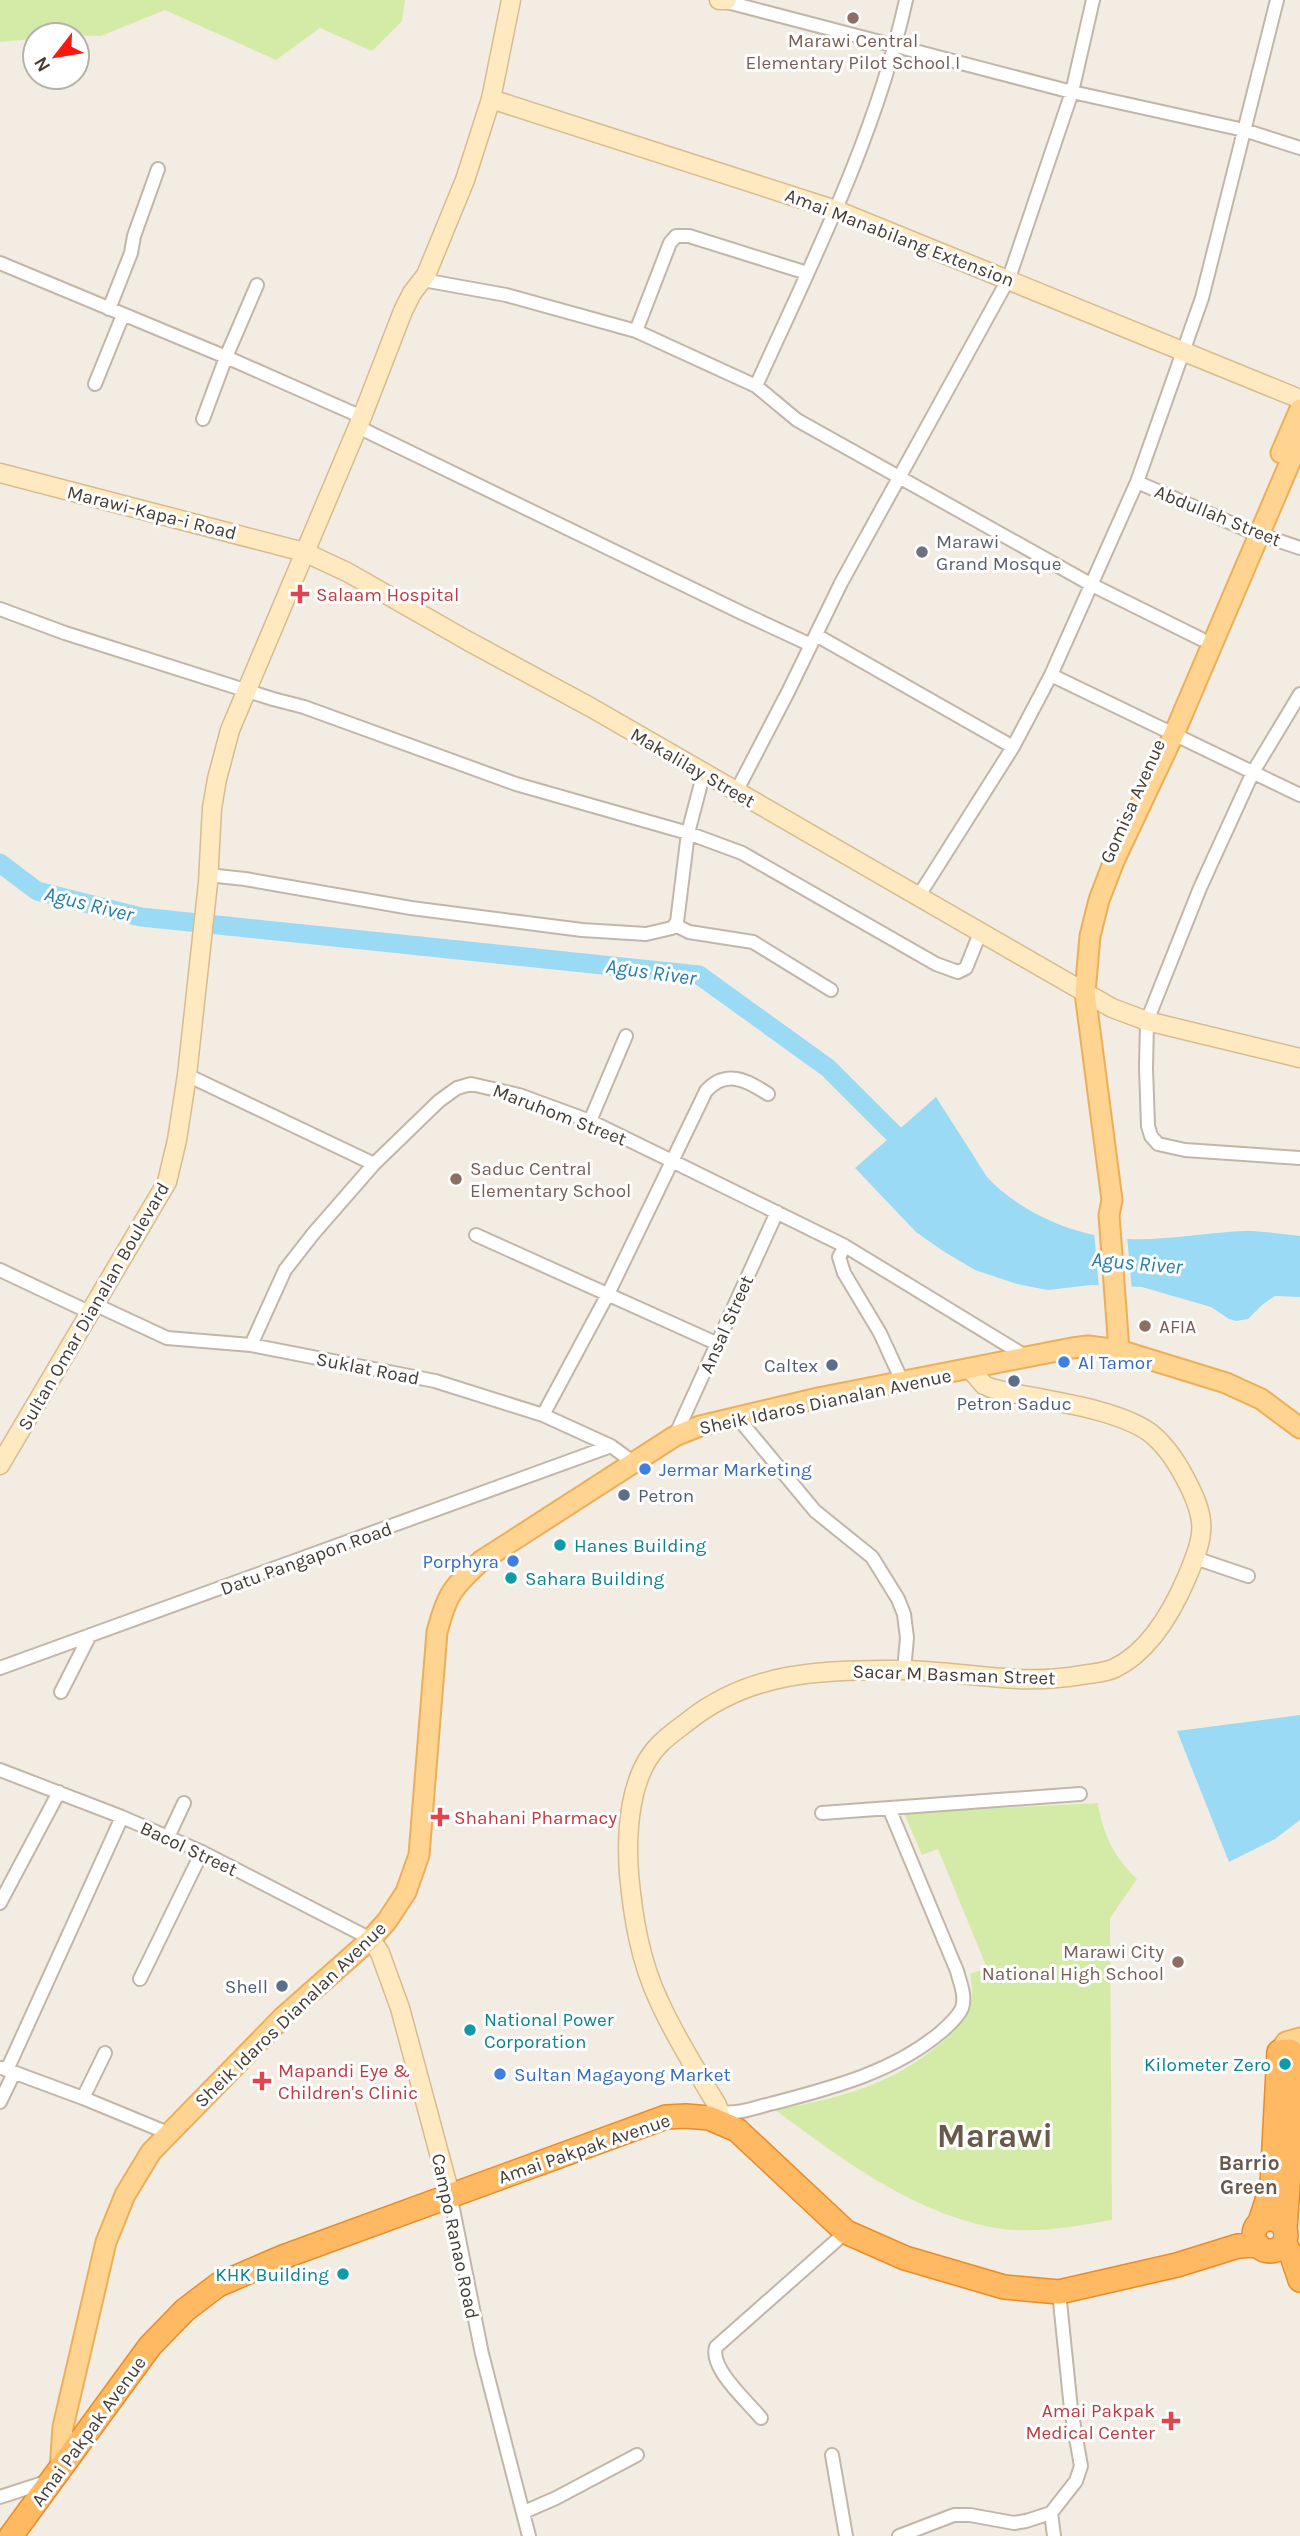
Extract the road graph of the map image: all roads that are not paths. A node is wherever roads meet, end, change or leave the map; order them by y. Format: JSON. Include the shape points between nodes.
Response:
{"nodes":[{"id":1,"x":511,"y":0,"type":"edge"},
{"id":2,"x":906,"y":0,"type":"edge"},
{"id":3,"x":1093,"y":0,"type":"edge"},
{"id":4,"x":1277,"y":0,"type":"edge"},
{"id":5,"x":724,"y":1,"type":"edge"},
{"id":6,"x":896,"y":48,"type":"junction"},
{"id":7,"x":1072,"y":92,"type":"junction"},
{"id":8,"x":491,"y":99,"type":"junction"},
{"id":9,"x":1244,"y":130,"type":"junction"},
{"id":10,"x":1300,"y":148,"type":"edge"},
{"id":11,"x":158,"y":169,"type":"dead end"},
{"id":12,"x":836,"y":210,"type":"junction"},
{"id":13,"x":0,"y":264,"type":"edge"},
{"id":14,"x":807,"y":273,"type":"junction"},
{"id":15,"x":1009,"y":278,"type":"junction"},
{"id":16,"x":423,"y":280,"type":"junction"},
{"id":17,"x":257,"y":285,"type":"dead end"},
{"id":18,"x":109,"y":310,"type":"junction"},
{"id":19,"x":123,"y":315,"type":"junction"},
{"id":20,"x":636,"y":331,"type":"junction"},
{"id":21,"x":1184,"y":351,"type":"junction"},
{"id":22,"x":226,"y":357,"type":"junction"},
{"id":23,"x":95,"y":384,"type":"dead end"},
{"id":24,"x":756,"y":386,"type":"junction"},
{"id":25,"x":1300,"y":399,"type":"edge"},
{"id":26,"x":1300,"y":409,"type":"edge"},
{"id":27,"x":203,"y":419,"type":"dead end"},
{"id":28,"x":360,"y":422,"type":"junction"},
{"id":29,"x":1300,"y":439,"type":"edge"},
{"id":30,"x":0,"y":473,"type":"edge"},
{"id":31,"x":901,"y":477,"type":"junction"},
{"id":32,"x":1137,"y":482,"type":"junction"},
{"id":33,"x":1253,"y":533,"type":"junction"},
{"id":34,"x":1300,"y":548,"type":"edge"},
{"id":35,"x":304,"y":552,"type":"junction"},
{"id":36,"x":1092,"y":584,"type":"junction"},
{"id":37,"x":0,"y":609,"type":"edge"},
{"id":38,"x":1201,"y":639,"type":"junction"},
{"id":39,"x":814,"y":640,"type":"junction"},
{"id":40,"x":1051,"y":675,"type":"junction"},
{"id":41,"x":248,"y":691,"type":"junction"},
{"id":42,"x":1300,"y":694,"type":"edge"},
{"id":43,"x":1169,"y":731,"type":"junction"},
{"id":44,"x":1013,"y":747,"type":"junction"},
{"id":45,"x":704,"y":772,"type":"junction"},
{"id":46,"x":1253,"y":772,"type":"junction"},
{"id":47,"x":736,"y":792,"type":"junction"},
{"id":48,"x":1300,"y":795,"type":"edge"},
{"id":49,"x":688,"y":833,"type":"junction"},
{"id":50,"x":212,"y":880,"type":"junction"},
{"id":51,"x":918,"y":897,"type":"junction"},
{"id":52,"x":675,"y":925,"type":"junction"},
{"id":53,"x":980,"y":933,"type":"junction"},
{"id":54,"x":831,"y":990,"type":"dead end"},
{"id":55,"x":1081,"y":991,"type":"junction"},
{"id":56,"x":1147,"y":1021,"type":"junction"},
{"id":57,"x":626,"y":1036,"type":"dead end"},
{"id":58,"x":1300,"y":1058,"type":"edge"},
{"id":59,"x":187,"y":1075,"type":"junction"},
{"id":60,"x":768,"y":1094,"type":"dead end"},
{"id":61,"x":590,"y":1121,"type":"junction"},
{"id":62,"x":1300,"y":1158,"type":"edge"},
{"id":63,"x":672,"y":1161,"type":"junction"},
{"id":64,"x":374,"y":1164,"type":"junction"},
{"id":65,"x":776,"y":1212,"type":"junction"},
{"id":66,"x":476,"y":1235,"type":"dead end"},
{"id":67,"x":845,"y":1246,"type":"junction"},
{"id":68,"x":0,"y":1270,"type":"edge"},
{"id":69,"x":608,"y":1294,"type":"junction"},
{"id":70,"x":91,"y":1308,"type":"junction"},
{"id":71,"x":718,"y":1344,"type":"junction"},
{"id":72,"x":251,"y":1345,"type":"junction"},
{"id":73,"x":1119,"y":1350,"type":"junction"},
{"id":74,"x":1027,"y":1357,"type":"junction"},
{"id":75,"x":971,"y":1370,"type":"junction"},
{"id":76,"x":902,"y":1381,"type":"junction"},
{"id":77,"x":543,"y":1415,"type":"junction"},
{"id":78,"x":737,"y":1417,"type":"junction"},
{"id":79,"x":1300,"y":1427,"type":"edge"},
{"id":80,"x":675,"y":1436,"type":"junction"},
{"id":81,"x":611,"y":1446,"type":"junction"},
{"id":82,"x":633,"y":1462,"type":"junction"},
{"id":83,"x":0,"y":1465,"type":"edge"},
{"id":84,"x":1195,"y":1558,"type":"junction"},
{"id":85,"x":1248,"y":1576,"type":"dead end"},
{"id":86,"x":90,"y":1635,"type":"junction"},
{"id":87,"x":0,"y":1668,"type":"edge"},
{"id":88,"x":904,"y":1670,"type":"junction"},
{"id":89,"x":61,"y":1692,"type":"dead end"},
{"id":90,"x":0,"y":1770,"type":"edge"},
{"id":91,"x":59,"y":1792,"type":"junction"},
{"id":92,"x":1080,"y":1794,"type":"dead end"},
{"id":93,"x":184,"y":1803,"type":"dead end"},
{"id":94,"x":889,"y":1808,"type":"junction"},
{"id":95,"x":822,"y":1813,"type":"dead end"},
{"id":96,"x":122,"y":1816,"type":"junction"},
{"id":97,"x":168,"y":1837,"type":"junction"},
{"id":98,"x":202,"y":1852,"type":"junction"},
{"id":99,"x":0,"y":1903,"type":"edge"},
{"id":100,"x":371,"y":1939,"type":"junction"},
{"id":101,"x":141,"y":1979,"type":"dead end"},
{"id":102,"x":1294,"y":2050,"type":"edge"},
{"id":103,"x":105,"y":2053,"type":"dead end"},
{"id":104,"x":7,"y":2070,"type":"edge"},
{"id":105,"x":83,"y":2098,"type":"junction"},
{"id":106,"x":0,"y":2102,"type":"edge"},
{"id":107,"x":722,"y":2117,"type":"junction"},
{"id":108,"x":167,"y":2133,"type":"junction"},
{"id":109,"x":450,"y":2194,"type":"junction"},
{"id":110,"x":846,"y":2232,"type":"junction"},
{"id":111,"x":1271,"y":2236,"type":"edge"},
{"id":112,"x":1298,"y":2275,"type":"edge"},
{"id":113,"x":1059,"y":2292,"type":"junction"},
{"id":114,"x":761,"y":2418,"type":"dead end"},
{"id":115,"x":637,"y":2455,"type":"dead end"},
{"id":116,"x":832,"y":2455,"type":"dead end"},
{"id":117,"x":57,"y":2475,"type":"junction"},
{"id":118,"x":0,"y":2497,"type":"edge"},
{"id":119,"x":524,"y":2512,"type":"junction"},
{"id":120,"x":1051,"y":2513,"type":"junction"},
{"id":121,"x":11,"y":2536,"type":"edge"},
{"id":122,"x":529,"y":2536,"type":"edge"},
{"id":123,"x":846,"y":2536,"type":"edge"},
{"id":124,"x":899,"y":2536,"type":"edge"},
{"id":125,"x":1054,"y":2536,"type":"edge"}],
"edges":[{"from":1,"to":8,"type":"main road","name":"Sultan Omar Dianalan Boulevard"},
{"from":2,"to":6,"type":"street"},
{"from":3,"to":7,"type":"street"},
{"from":4,"to":9,"type":"street"},
{"from":5,"to":6,"type":"street"},
{"from":6,"to":7,"type":"street"},
{"from":6,"to":12,"type":"street","via":[[870,129]]},
{"from":7,"to":9,"type":"street"},
{"from":7,"to":15,"type":"street"},
{"from":8,"to":12,"type":"main road","name":"Amai Manabilang Extension"},
{"from":8,"to":16,"type":"main road","name":"Sultan Omar Dianalan Boulevard","via":[[465,180]]},
{"from":9,"to":10,"type":"street"},
{"from":9,"to":21,"type":"street"},
{"from":11,"to":18,"type":"street"},
{"from":12,"to":14,"type":"street"},
{"from":12,"to":15,"type":"main road","name":"Amai Manabilang Extension"},
{"from":13,"to":18,"type":"street"},
{"from":14,"to":20,"type":"street","via":[[689,236],[676,236]]},
{"from":14,"to":24,"type":"street"},
{"from":15,"to":21,"type":"main road","name":"Amai Manabilang Extension"},
{"from":15,"to":31,"type":"street"},
{"from":16,"to":20,"type":"street","via":[[506,295]]},
{"from":16,"to":28,"type":"main road","name":"Sultan Omar Dianalan Boulevard","via":[[408,300]]},
{"from":17,"to":22,"type":"street"},
{"from":18,"to":19,"type":"street"},
{"from":19,"to":22,"type":"street"},
{"from":19,"to":23,"type":"street"},
{"from":20,"to":24,"type":"street"},
{"from":21,"to":25,"type":"main road","name":"Amai Manabilang Extension"},
{"from":21,"to":32,"type":"street"},
{"from":22,"to":27,"type":"street"},
{"from":22,"to":28,"type":"street"},
{"from":24,"to":31,"type":"street","via":[[797,420]]},
{"from":26,"to":33,"type":"main road","name":"Gomisa Avenue"},
{"from":28,"to":35,"type":"main road","name":"Sultan Omar Dianalan Boulevard"},
{"from":28,"to":39,"type":"street"},
{"from":29,"to":33,"type":"main road","name":"Gomisa Avenue"},
{"from":30,"to":35,"type":"main road","name":"Marawi-Kapa-i Road"},
{"from":31,"to":36,"type":"street"},
{"from":31,"to":39,"type":"street"},
{"from":32,"to":33,"type":"street","name":"Abdullah Street"},
{"from":32,"to":36,"type":"street"},
{"from":33,"to":34,"type":"street","name":"Abdullah Street"},
{"from":33,"to":38,"type":"main road","name":"Gomisa Avenue"},
{"from":33,"to":43,"type":"main road","name":"Gomisa Avenue"},
{"from":35,"to":41,"type":"main road","name":"Sultan Omar Dianalan Boulevard"},
{"from":35,"to":45,"type":"main road","name":"Makalilay Street"},
{"from":36,"to":38,"type":"street"},
{"from":36,"to":40,"type":"street"},
{"from":37,"to":41,"type":"street"},
{"from":38,"to":43,"type":"main road","name":"Gomisa Avenue"},
{"from":39,"to":44,"type":"street"},
{"from":39,"to":47,"type":"street"},
{"from":40,"to":43,"type":"street"},
{"from":40,"to":44,"type":"street"},
{"from":41,"to":49,"type":"street","via":[[304,706],[516,784]]},
{"from":41,"to":50,"type":"main road","name":"Sultan Omar Dianalan Boulevard","via":[[230,730],[217,779],[212,808]]},
{"from":42,"to":46,"type":"street"},
{"from":43,"to":46,"type":"street"},
{"from":43,"to":55,"type":"main road","name":"Gomisa Avenue","via":[[1106,859],[1092,898],[1081,935]]},
{"from":44,"to":51,"type":"street"},
{"from":45,"to":47,"type":"main road","name":"Makalilay Street"},
{"from":45,"to":49,"type":"street"},
{"from":46,"to":48,"type":"street"},
{"from":46,"to":56,"type":"street"},
{"from":47,"to":51,"type":"main road","name":"Makalilay Street"},
{"from":49,"to":52,"type":"street"},
{"from":49,"to":53,"type":"street","via":[[742,853],[936,964],[958,972],[966,968]]},
{"from":50,"to":52,"type":"street","via":[[245,879],[411,908],[582,930],[646,934]]},
{"from":50,"to":59,"type":"main road","name":"Sultan Omar Dianalan Boulevard"},
{"from":51,"to":53,"type":"main road","name":"Makalilay Street"},
{"from":52,"to":54,"type":"street","via":[[689,932],[753,942]]},
{"from":53,"to":55,"type":"main road","name":"Makalilay Street"},
{"from":55,"to":56,"type":"main road","name":"Makalilay Street","via":[[1112,1009]]},
{"from":55,"to":73,"type":"main road","name":"Gomisa Avenue","via":[[1102,1201],[1109,1220]]},
{"from":56,"to":58,"type":"main road","name":"Makalilay Street"},
{"from":56,"to":62,"type":"street","via":[[1147,1119],[1158,1144],[1170,1149]]},
{"from":57,"to":61,"type":"street"},
{"from":59,"to":64,"type":"street"},
{"from":59,"to":70,"type":"main road","name":"Sultan Omar Dianalan Boulevard","via":[[167,1182]]},
{"from":60,"to":63,"type":"street","via":[[733,1078],[714,1082]]},
{"from":61,"to":63,"type":"street","name":"Maruhom Street"},
{"from":61,"to":64,"type":"street","name":"Maruhom Street","via":[[519,1094],[463,1085],[439,1101]]},
{"from":63,"to":65,"type":"street","name":"Maruhom Street"},
{"from":63,"to":69,"type":"street"},
{"from":64,"to":72,"type":"street","name":"Maruhom Street","via":[[285,1270]]},
{"from":65,"to":67,"type":"street","name":"Maruhom Street"},
{"from":65,"to":71,"type":"street","name":"Ansal Street"},
{"from":66,"to":69,"type":"street"},
{"from":67,"to":74,"type":"street","name":"Maruhom Street"},
{"from":67,"to":76,"type":"street","via":[[840,1263]]},
{"from":68,"to":70,"type":"street","name":"Suklat Road"},
{"from":69,"to":71,"type":"street"},
{"from":69,"to":77,"type":"street"},
{"from":70,"to":72,"type":"street","name":"Suklat Road","via":[[167,1338]]},
{"from":70,"to":83,"type":"main road","name":"Sultan Omar Dianalan Boulevard"},
{"from":71,"to":80,"type":"street","name":"Ansal Street"},
{"from":72,"to":77,"type":"street","name":"Suklat Road","via":[[435,1381]]},
{"from":73,"to":74,"type":"main road","name":"Sheik Idaros Dianalan Avenue","via":[[1088,1346]]},
{"from":73,"to":79,"type":"main road","name":"Sheik Idaros Dianalan Avenue","via":[[1242,1390]]},
{"from":74,"to":75,"type":"main road","name":"Sheik Idaros Dianalan Avenue"},
{"from":75,"to":76,"type":"main road","name":"Sheik Idaros Dianalan Avenue"},
{"from":75,"to":84,"type":"main road","name":"Sacar M Basman Street","via":[[991,1388],[1129,1421],[1157,1438],[1179,1465],[1195,1497],[1203,1535]]},
{"from":76,"to":78,"type":"main road","name":"Sheik Idaros Dianalan Avenue"},
{"from":77,"to":81,"type":"street","name":"Suklat Road"},
{"from":78,"to":80,"type":"main road","name":"Sheik Idaros Dianalan Avenue"},
{"from":78,"to":88,"type":"street","via":[[815,1511],[872,1557],[904,1614]]},
{"from":80,"to":82,"type":"main road","name":"Sheik Idaros Dianalan Avenue"},
{"from":81,"to":82,"type":"street","name":"Suklat Road"},
{"from":81,"to":86,"type":"street","name":"Datu Pangapon Road"},
{"from":82,"to":100,"type":"main road","name":"Sheik Idaros Dianalan Avenue","via":[[481,1561],[446,1600],[437,1632],[419,1855],[406,1892]]},
{"from":84,"to":85,"type":"street"},
{"from":84,"to":88,"type":"main road","name":"Sacar M Basman Street","via":[[1157,1633],[1115,1668],[1029,1681]]},
{"from":86,"to":87,"type":"street","name":"Datu Pangapon Road"},
{"from":86,"to":89,"type":"street"},
{"from":88,"to":107,"type":"main road","name":"Sacar M Basman Street","via":[[832,1670],[753,1685],[705,1707],[659,1744],[640,1774],[628,1857],[635,1930],[658,2001]]},
{"from":90,"to":91,"type":"street","name":"Bacol Street"},
{"from":91,"to":96,"type":"street","name":"Bacol Street"},
{"from":91,"to":99,"type":"street"},
{"from":92,"to":94,"type":"street"},
{"from":93,"to":97,"type":"street"},
{"from":94,"to":95,"type":"street"},
{"from":94,"to":107,"type":"street","via":[[957,1971],[964,1995],[961,2011],[924,2046],[887,2067]]},
{"from":96,"to":97,"type":"street","name":"Bacol Street"},
{"from":96,"to":104,"type":"street"},
{"from":97,"to":98,"type":"street","name":"Bacol Street"},
{"from":98,"to":100,"type":"street","name":"Bacol Street"},
{"from":98,"to":101,"type":"street"},
{"from":100,"to":108,"type":"main road","name":"Sheik Idaros Dianalan Avenue","via":[[284,2016]]},
{"from":100,"to":109,"type":"main road","name":"Campo Ranao Road","via":[[400,2008]]},
{"from":102,"to":111,"type":"highway"},
{"from":103,"to":105,"type":"street"},
{"from":104,"to":105,"type":"street"},
{"from":104,"to":106,"type":"street"},
{"from":105,"to":108,"type":"street"},
{"from":107,"to":109,"type":"highway","name":"Amai Pakpak Avenue","via":[[666,2117]]},
{"from":107,"to":110,"type":"highway","name":"Amai Pakpak Avenue"},
{"from":108,"to":117,"type":"main road","name":"Sheik Idaros Dianalan Avenue","via":[[136,2174],[106,2242],[63,2427]]},
{"from":109,"to":117,"type":"highway","name":"Amai Pakpak Avenue","via":[[283,2256],[200,2297],[150,2346]]},
{"from":109,"to":119,"type":"street","name":"Campo Ranao Road","via":[[482,2354]]},
{"from":110,"to":113,"type":"highway","name":"Amai Pakpak Avenue","via":[[905,2258],[1004,2287]]},
{"from":110,"to":114,"type":"street","via":[[714,2351],[718,2367]]},
{"from":111,"to":112,"type":"highway","via":[[1279,2254]]},
{"from":111,"to":113,"type":"highway","name":"Amai Pakpak Avenue","via":[[1177,2265]]},
{"from":113,"to":120,"type":"street","via":[[1081,2466],[1076,2482]]},
{"from":115,"to":119,"type":"street"},
{"from":116,"to":123,"type":"street"},
{"from":117,"to":118,"type":"street"},
{"from":117,"to":121,"type":"highway","name":"Amai Pakpak Avenue"},
{"from":119,"to":122,"type":"street","name":"Campo Ranao Road"},
{"from":120,"to":124,"type":"street","via":[[1014,2523],[954,2515]]},
{"from":120,"to":125,"type":"street"}]}
